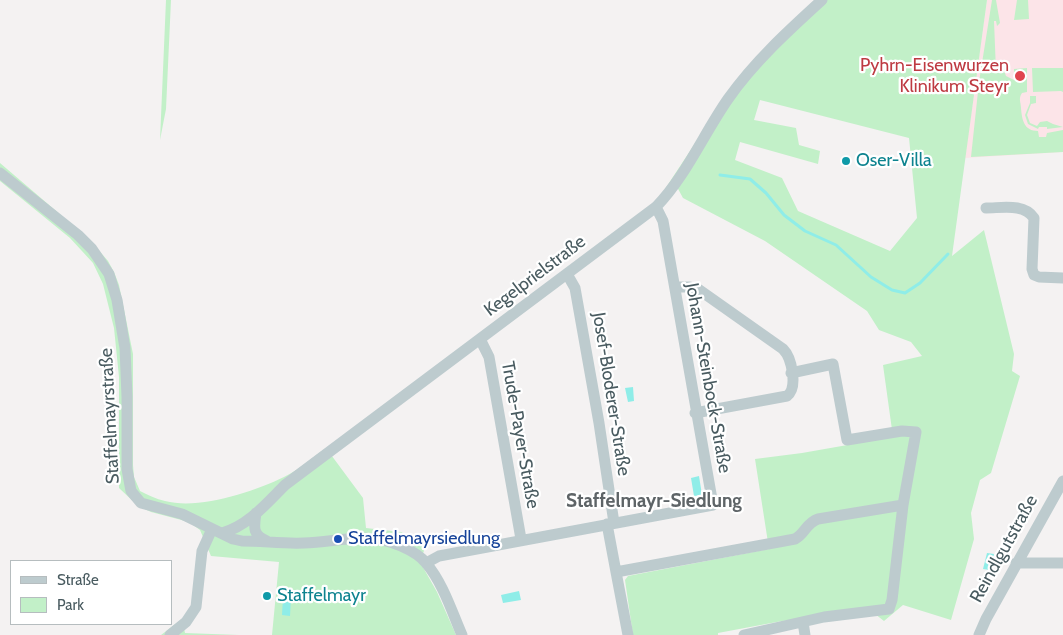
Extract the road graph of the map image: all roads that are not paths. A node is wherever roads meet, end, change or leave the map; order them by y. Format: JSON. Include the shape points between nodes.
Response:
{"nodes":[{"id":1,"x":822,"y":0,"type":"edge"},
{"id":2,"x":0,"y":173,"type":"edge"},
{"id":3,"x":656,"y":207,"type":"junction"},
{"id":4,"x":986,"y":208,"type":"dead end"},
{"id":5,"x":567,"y":274,"type":"junction"},
{"id":6,"x":1063,"y":278,"type":"edge"},
{"id":7,"x":675,"y":287,"type":"junction"},
{"id":8,"x":480,"y":338,"type":"junction"},
{"id":9,"x":791,"y":373,"type":"junction"},
{"id":10,"x":696,"y":413,"type":"junction"},
{"id":11,"x":1063,"y":481,"type":"edge"},
{"id":12,"x":903,"y":505,"type":"junction"},
{"id":13,"x":256,"y":513,"type":"junction"},
{"id":14,"x":611,"y":524,"type":"junction"},
{"id":15,"x":217,"y":531,"type":"junction"},
{"id":16,"x":521,"y":539,"type":"junction"},
{"id":17,"x":267,"y":541,"type":"junction"},
{"id":18,"x":426,"y":563,"type":"junction"},
{"id":19,"x":1016,"y":563,"type":"junction"},
{"id":20,"x":1063,"y":563,"type":"edge"},
{"id":21,"x":616,"y":572,"type":"junction"},
{"id":22,"x":803,"y":622,"type":"junction"},
{"id":23,"x":170,"y":635,"type":"edge"},
{"id":24,"x":462,"y":635,"type":"edge"},
{"id":25,"x":628,"y":635,"type":"edge"},
{"id":26,"x":744,"y":635,"type":"edge"},
{"id":27,"x":805,"y":635,"type":"edge"},
{"id":28,"x":979,"y":635,"type":"edge"}],
"edges":[{"from":1,"to":3,"type":"street","name":"Kegelprielstraße","via":[[760,58],[739,83],[676,184]]},
{"from":2,"to":15,"type":"street","name":"Staffelmayrstraße","via":[[78,236],[92,249],[109,274],[125,348],[127,469],[131,492],[142,503],[182,514]]},
{"from":3,"to":5,"type":"street","name":"Kegelprielstraße"},
{"from":3,"to":7,"type":"street","name":"Johann-Steinbock-Straße","via":[[663,221]]},
{"from":4,"to":6,"type":"street","via":[[1014,207],[1031,213],[1034,218],[1034,275]]},
{"from":5,"to":8,"type":"street","name":"Kegelprielstraße"},
{"from":5,"to":14,"type":"street","name":"Josef-Bloderer-Straße","via":[[575,288],[599,423]]},
{"from":7,"to":9,"type":"street","via":[[698,289],[783,349],[787,353]]},
{"from":7,"to":10,"type":"street","name":"Johann-Steinbock-Straße"},
{"from":8,"to":13,"type":"street","name":"Kegelprielstraße","via":[[285,484]]},
{"from":8,"to":16,"type":"street","name":"Trude-Payer-Straße","via":[[489,357]]},
{"from":9,"to":10,"type":"street","via":[[793,388],[787,396]]},
{"from":9,"to":12,"type":"street","via":[[833,364],[847,440],[902,431],[916,432]]},
{"from":10,"to":14,"type":"street","name":"Johann-Steinbock-Straße","via":[[713,505]]},
{"from":11,"to":19,"type":"street","name":"Reindlgutstraße"},
{"from":12,"to":21,"type":"street","via":[[818,519],[808,524],[795,539]]},
{"from":12,"to":22,"type":"street","via":[[889,609],[824,616]]},
{"from":13,"to":15,"type":"street","name":"Kegelprielstraße","via":[[234,529]]},
{"from":13,"to":17,"type":"street","via":[[256,534]]},
{"from":14,"to":16,"type":"street","name":"Johann-Steinbock-Straße"},
{"from":14,"to":21,"type":"street","name":"Josef-Bloderer-Straße"},
{"from":15,"to":17,"type":"street","name":"Staffelmayrstraße","via":[[242,541]]},
{"from":15,"to":23,"type":"street","via":[[202,551],[196,607],[186,622]]},
{"from":16,"to":18,"type":"street","name":"Johann-Steinbock-Straße","via":[[439,556]]},
{"from":17,"to":18,"type":"street","name":"Staffelmayrstraße","via":[[304,543],[371,537],[409,549]]},
{"from":18,"to":24,"type":"street","name":"Staffelmayrstraße"},
{"from":19,"to":20,"type":"street"},
{"from":19,"to":28,"type":"street","name":"Reindlgutstraße"},
{"from":21,"to":25,"type":"street","name":"Josef-Bloderer-Straße"},
{"from":22,"to":26,"type":"street"},
{"from":22,"to":27,"type":"street"}]}
